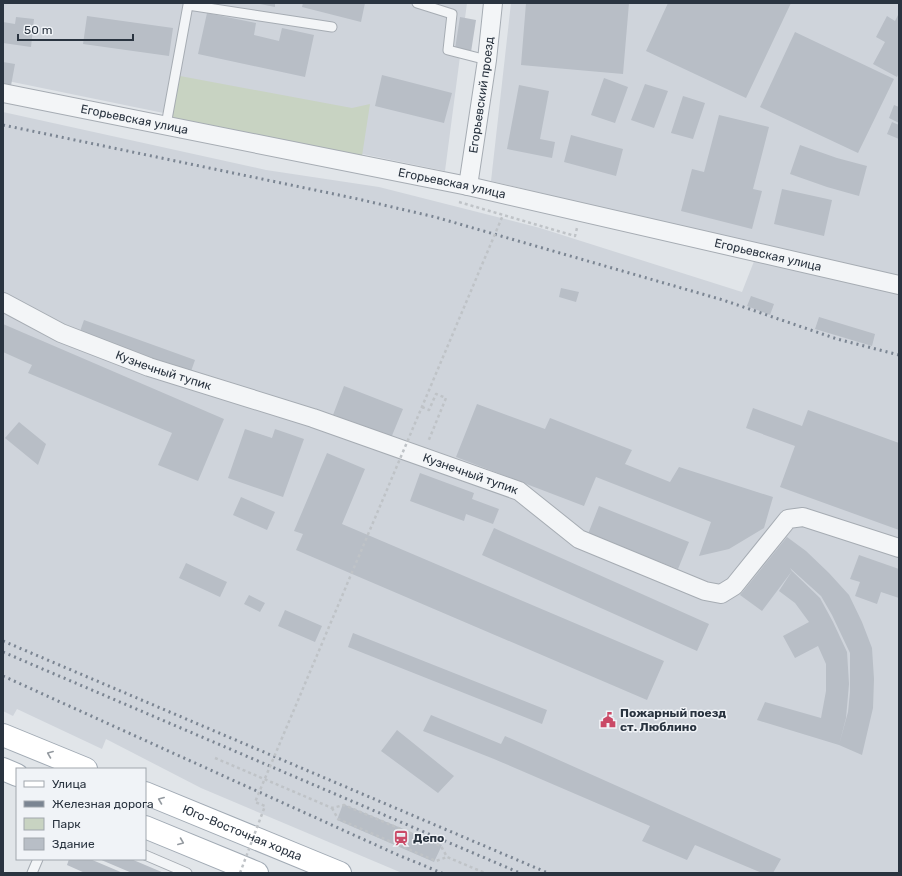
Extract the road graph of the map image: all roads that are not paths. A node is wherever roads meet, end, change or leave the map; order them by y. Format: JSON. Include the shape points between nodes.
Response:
{"nodes":[{"id":1,"x":417,"y":3,"type":"edge"},
{"id":2,"x":493,"y":3,"type":"edge"},
{"id":3,"x":332,"y":27,"type":"dead end"},
{"id":4,"x":487,"y":60,"type":"junction"},
{"id":5,"x":3,"y":93,"type":"edge"},
{"id":6,"x":166,"y":125,"type":"junction"},
{"id":7,"x":468,"y":186,"type":"junction"},
{"id":8,"x":899,"y":285,"type":"edge"},
{"id":9,"x":3,"y":302,"type":"edge"},
{"id":10,"x":899,"y":548,"type":"edge"},
{"id":11,"x":3,"y":735,"type":"edge"},
{"id":12,"x":84,"y":768,"type":"edge"},
{"id":13,"x":3,"y":769,"type":"edge"},
{"id":14,"x":16,"y":775,"type":"edge"},
{"id":15,"x":146,"y":793,"type":"edge"},
{"id":16,"x":146,"y":827,"type":"edge"},
{"id":17,"x":146,"y":855,"type":"edge"},
{"id":18,"x":38,"y":860,"type":"edge"},
{"id":19,"x":32,"y":873,"type":"edge"},
{"id":20,"x":187,"y":873,"type":"edge"},
{"id":21,"x":257,"y":873,"type":"edge"},
{"id":22,"x":340,"y":873,"type":"edge"}],
"edges":[{"from":1,"to":4,"type":"lane","via":[[452,14],[448,50]]},
{"from":2,"to":4,"type":"street","name":"Егорьевский проезд"},
{"from":3,"to":6,"type":"lane","via":[[188,5]]},
{"from":4,"to":7,"type":"street","name":"Егорьевский проезд"},
{"from":5,"to":6,"type":"street","name":"Егорьевская улица"},
{"from":6,"to":7,"type":"street","name":"Егорьевская улица"},
{"from":7,"to":8,"type":"street","name":"Егорьевская улица"},
{"from":9,"to":10,"type":"street","name":"Кузнечный тупик","via":[[61,333],[149,367],[313,418],[518,491],[579,539],[705,591],[721,594],[734,586],[788,519],[803,517]]},
{"from":12,"to":11,"type":"main road","one_way":true},
{"from":13,"to":14,"type":"main road"},
{"from":22,"to":15,"type":"main road","name":"Юго-Восточная хорда","one_way":true},
{"from":16,"to":21,"type":"main road","one_way":true},
{"from":17,"to":20,"type":"lane"},
{"from":18,"to":19,"type":"lane"}]}
